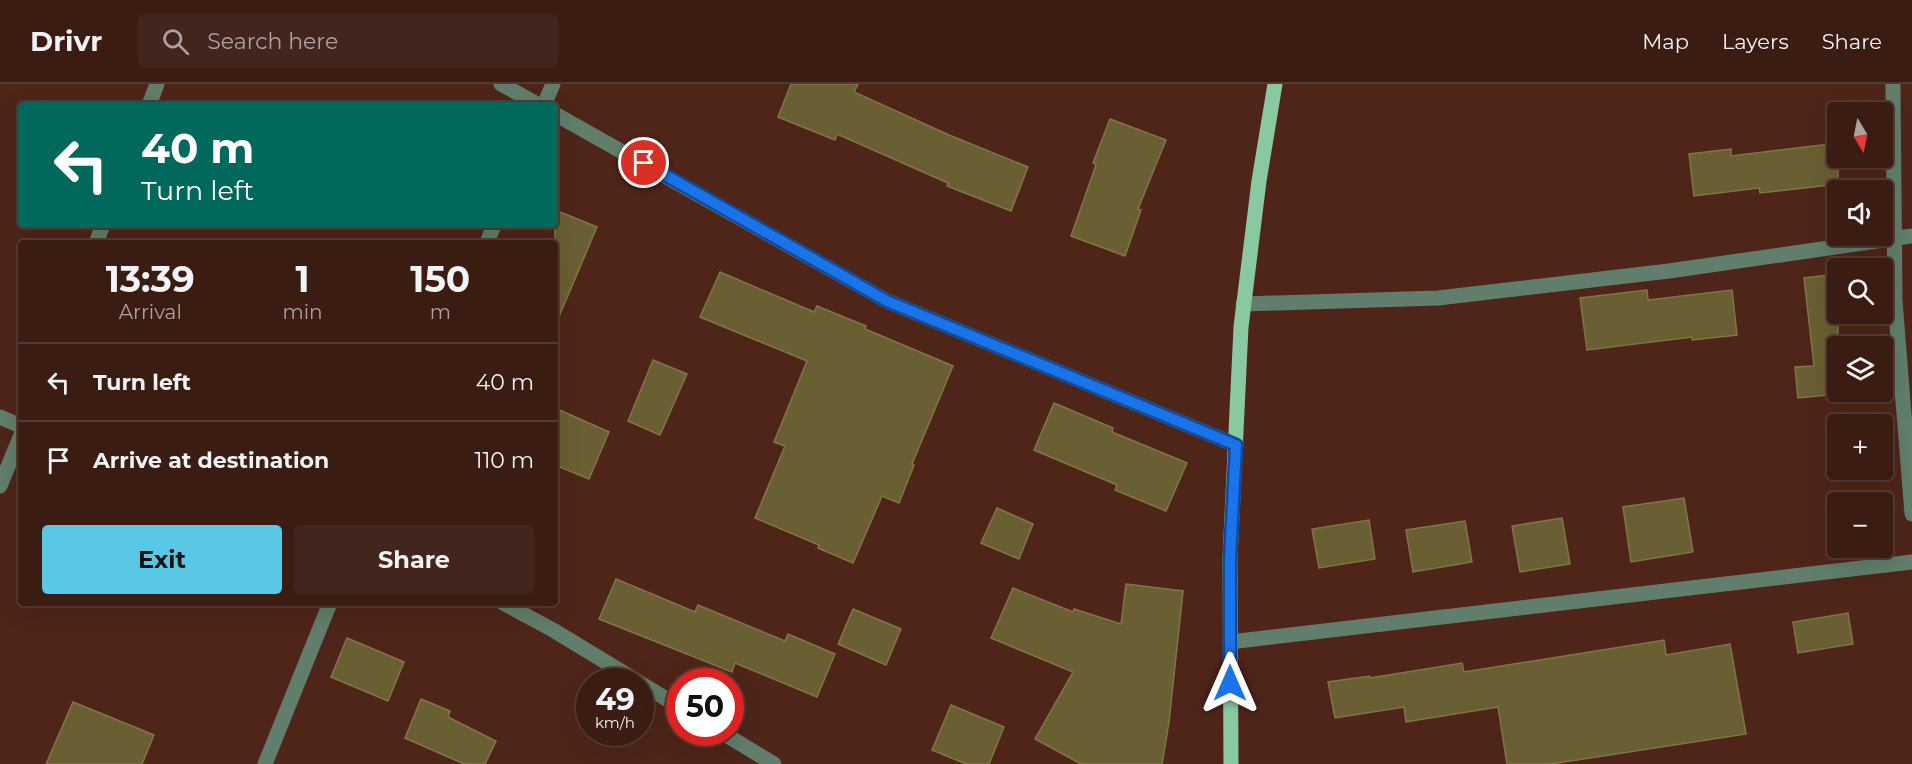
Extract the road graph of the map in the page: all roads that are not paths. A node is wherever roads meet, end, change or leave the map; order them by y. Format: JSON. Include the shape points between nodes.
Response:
{"nodes":[{"id":1,"x":157,"y":84,"type":"edge"},
{"id":2,"x":501,"y":84,"type":"edge"},
{"id":3,"x":553,"y":84,"type":"edge"},
{"id":4,"x":1275,"y":84,"type":"edge"},
{"id":5,"x":1893,"y":84,"type":"edge"},
{"id":6,"x":150,"y":102,"type":"edge"},
{"id":7,"x":536,"y":102,"type":"edge"},
{"id":8,"x":544,"y":102,"type":"edge"},
{"id":9,"x":558,"y":116,"type":"edge"},
{"id":10,"x":1893,"y":180,"type":"edge"},
{"id":11,"x":1912,"y":236,"type":"edge"},
{"id":12,"x":1893,"y":240,"type":"joint"},
{"id":13,"x":1850,"y":246,"type":"edge"},
{"id":14,"x":1243,"y":304,"type":"junction"},
{"id":15,"x":0,"y":417,"type":"edge"},
{"id":16,"x":18,"y":425,"type":"edge"},
{"id":17,"x":18,"y":442,"type":"edge"},
{"id":18,"x":1236,"y":445,"type":"junction"},
{"id":19,"x":0,"y":486,"type":"edge"},
{"id":20,"x":1912,"y":514,"type":"edge"},
{"id":21,"x":1912,"y":562,"type":"edge"},
{"id":22,"x":329,"y":606,"type":"edge"},
{"id":23,"x":509,"y":606,"type":"edge"},
{"id":24,"x":1230,"y":642,"type":"junction"},
{"id":25,"x":616,"y":668,"type":"edge"},
{"id":26,"x":744,"y":746,"type":"edge"},
{"id":27,"x":266,"y":764,"type":"edge"},
{"id":28,"x":774,"y":764,"type":"edge"},
{"id":29,"x":1231,"y":764,"type":"edge"}],
"edges":[{"from":1,"to":6,"type":"street"},
{"from":2,"to":7,"type":"street"},
{"from":3,"to":8,"type":"street"},
{"from":4,"to":14,"type":"main road"},
{"from":5,"to":10,"type":"street"},
{"from":9,"to":18,"type":"street","via":[[887,301]]},
{"from":11,"to":12,"type":"street"},
{"from":12,"to":20,"type":"street"},
{"from":13,"to":14,"type":"street","via":[[1438,298]]},
{"from":14,"to":18,"type":"main road"},
{"from":15,"to":16,"type":"street"},
{"from":17,"to":19,"type":"street"},
{"from":18,"to":24,"type":"main road"},
{"from":21,"to":24,"type":"street"},
{"from":22,"to":27,"type":"street"},
{"from":23,"to":25,"type":"street"},
{"from":24,"to":29,"type":"main road"},
{"from":26,"to":28,"type":"street"}]}
